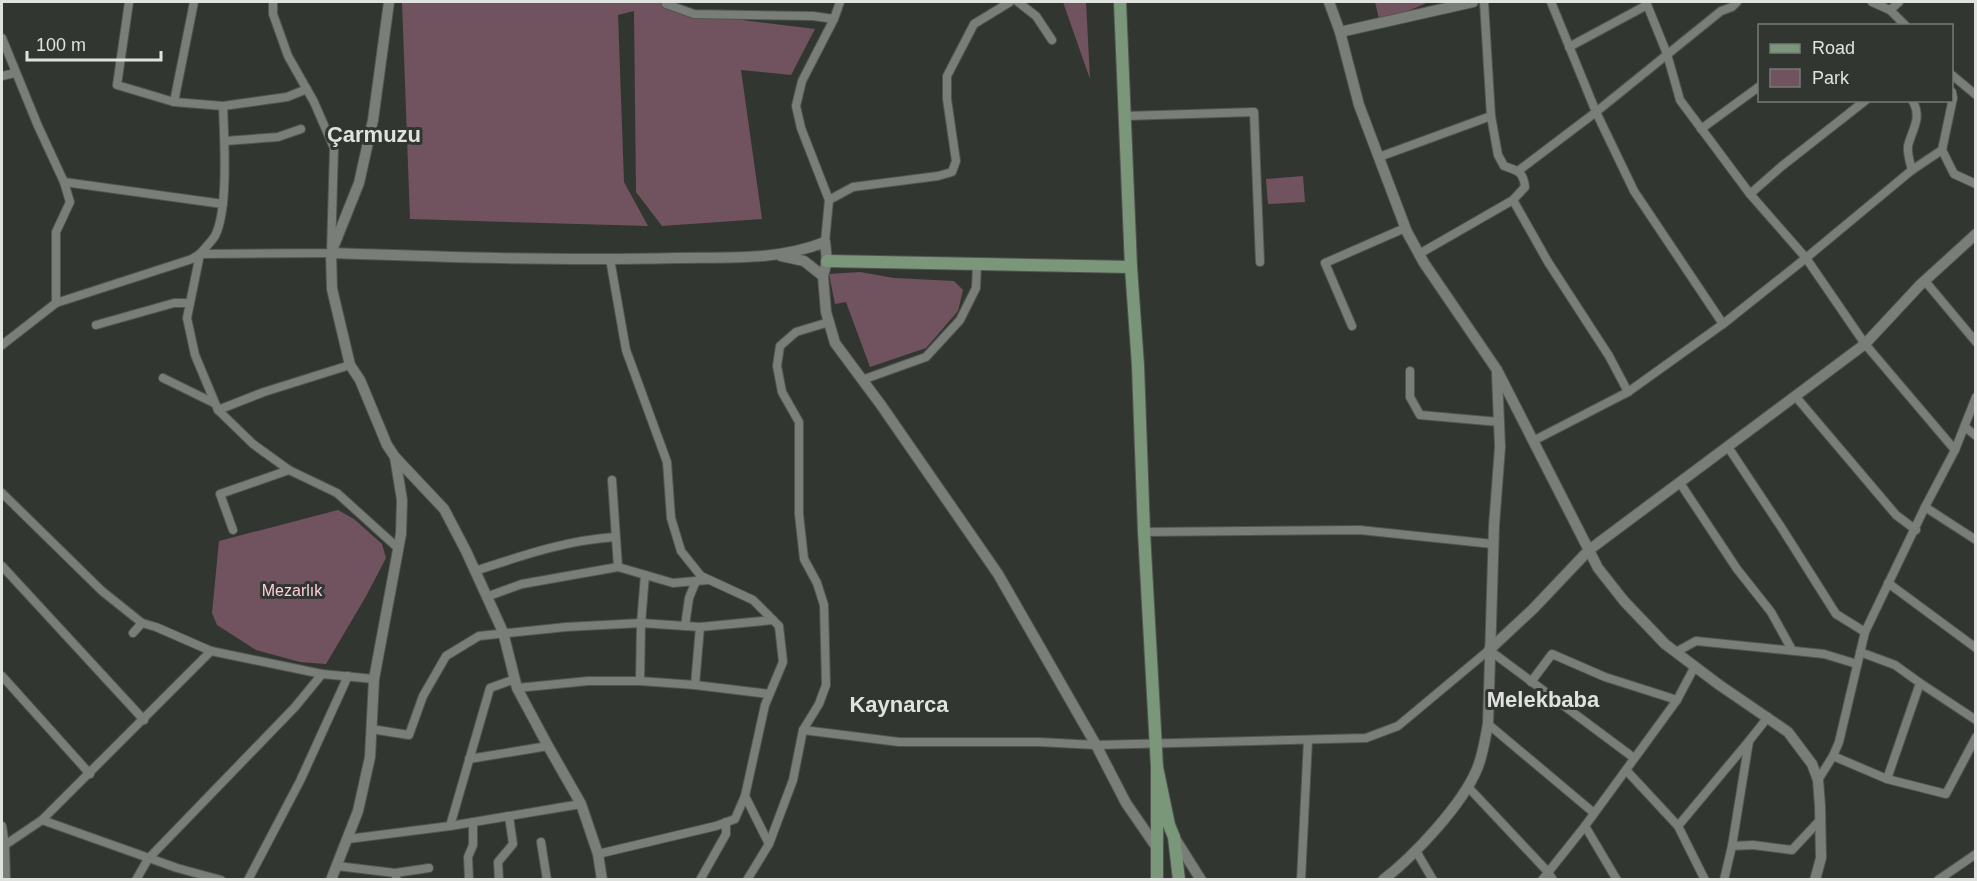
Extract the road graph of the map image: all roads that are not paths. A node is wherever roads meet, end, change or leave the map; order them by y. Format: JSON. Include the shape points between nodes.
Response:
{"nodes":[{"id":1,"x":129,"y":2,"type":"edge"},
{"id":2,"x":194,"y":2,"type":"edge"},
{"id":3,"x":267,"y":2,"type":"edge"},
{"id":4,"x":273,"y":2,"type":"edge"},
{"id":5,"x":389,"y":2,"type":"edge"},
{"id":6,"x":840,"y":2,"type":"edge"},
{"id":7,"x":1010,"y":2,"type":"edge"},
{"id":8,"x":1018,"y":2,"type":"edge"},
{"id":9,"x":1120,"y":2,"type":"edge"},
{"id":10,"x":1329,"y":2,"type":"edge"},
{"id":11,"x":1473,"y":2,"type":"edge"},
{"id":12,"x":1484,"y":2,"type":"edge"},
{"id":13,"x":1551,"y":2,"type":"edge"},
{"id":14,"x":1737,"y":2,"type":"edge"},
{"id":15,"x":1872,"y":2,"type":"edge"},
{"id":16,"x":1899,"y":2,"type":"edge"},
{"id":17,"x":1647,"y":3,"type":"edge"},
{"id":18,"x":666,"y":4,"type":"dead end"},
{"id":19,"x":1890,"y":10,"type":"junction"},
{"id":20,"x":273,"y":14,"type":"junction"},
{"id":21,"x":834,"y":19,"type":"junction"},
{"id":22,"x":1904,"y":24,"type":"edge"},
{"id":23,"x":1340,"y":32,"type":"junction"},
{"id":24,"x":2,"y":38,"type":"edge"},
{"id":25,"x":1052,"y":40,"type":"dead end"},
{"id":26,"x":1569,"y":47,"type":"junction"},
{"id":27,"x":1667,"y":54,"type":"junction"},
{"id":28,"x":15,"y":73,"type":"junction"},
{"id":29,"x":2,"y":76,"type":"edge"},
{"id":30,"x":1953,"y":76,"type":"edge"},
{"id":31,"x":1758,"y":87,"type":"edge"},
{"id":32,"x":307,"y":89,"type":"junction"},
{"id":33,"x":1976,"y":95,"type":"edge"},
{"id":34,"x":174,"y":102,"type":"junction"},
{"id":35,"x":1863,"y":102,"type":"edge"},
{"id":36,"x":1913,"y":102,"type":"edge"},
{"id":37,"x":1952,"y":102,"type":"edge"},
{"id":38,"x":223,"y":106,"type":"junction"},
{"id":39,"x":1596,"y":112,"type":"junction"},
{"id":40,"x":1126,"y":116,"type":"junction"},
{"id":41,"x":1491,"y":116,"type":"junction"},
{"id":42,"x":301,"y":129,"type":"dead end"},
{"id":43,"x":1701,"y":129,"type":"junction"},
{"id":44,"x":225,"y":141,"type":"junction"},
{"id":45,"x":1942,"y":150,"type":"junction"},
{"id":46,"x":1379,"y":157,"type":"junction"},
{"id":47,"x":1912,"y":170,"type":"junction"},
{"id":48,"x":1518,"y":171,"type":"junction"},
{"id":49,"x":64,"y":182,"type":"junction"},
{"id":50,"x":1976,"y":184,"type":"edge"},
{"id":51,"x":1750,"y":194,"type":"junction"},
{"id":52,"x":829,"y":200,"type":"junction"},
{"id":53,"x":1513,"y":200,"type":"junction"},
{"id":54,"x":223,"y":204,"type":"junction"},
{"id":55,"x":1406,"y":228,"type":"junction"},
{"id":56,"x":1976,"y":234,"type":"edge"},
{"id":57,"x":825,"y":242,"type":"junction"},
{"id":58,"x":331,"y":253,"type":"junction"},
{"id":59,"x":200,"y":254,"type":"junction"},
{"id":60,"x":1419,"y":254,"type":"junction"},
{"id":61,"x":777,"y":255,"type":"junction"},
{"id":62,"x":1806,"y":258,"type":"junction"},
{"id":63,"x":610,"y":259,"type":"junction"},
{"id":64,"x":827,"y":261,"type":"junction"},
{"id":65,"x":1260,"y":262,"type":"dead end"},
{"id":66,"x":977,"y":264,"type":"junction"},
{"id":67,"x":1131,"y":267,"type":"junction"},
{"id":68,"x":823,"y":276,"type":"junction"},
{"id":69,"x":1925,"y":281,"type":"junction"},
{"id":70,"x":56,"y":303,"type":"junction"},
{"id":71,"x":190,"y":303,"type":"junction"},
{"id":72,"x":829,"y":322,"type":"junction"},
{"id":73,"x":1723,"y":324,"type":"junction"},
{"id":74,"x":96,"y":325,"type":"dead end"},
{"id":75,"x":1352,"y":326,"type":"dead end"},
{"id":76,"x":1976,"y":342,"type":"edge"},
{"id":77,"x":1865,"y":344,"type":"junction"},
{"id":78,"x":2,"y":345,"type":"edge"},
{"id":79,"x":350,"y":365,"type":"junction"},
{"id":80,"x":1497,"y":370,"type":"junction"},
{"id":81,"x":1410,"y":371,"type":"dead end"},
{"id":82,"x":163,"y":378,"type":"dead end"},
{"id":83,"x":862,"y":380,"type":"junction"},
{"id":84,"x":1628,"y":392,"type":"junction"},
{"id":85,"x":1796,"y":397,"type":"junction"},
{"id":86,"x":1976,"y":397,"type":"edge"},
{"id":87,"x":216,"y":407,"type":"junction"},
{"id":88,"x":1499,"y":422,"type":"junction"},
{"id":89,"x":1965,"y":427,"type":"junction"},
{"id":90,"x":1976,"y":436,"type":"edge"},
{"id":91,"x":1533,"y":441,"type":"junction"},
{"id":92,"x":1728,"y":447,"type":"junction"},
{"id":93,"x":1955,"y":450,"type":"junction"},
{"id":94,"x":395,"y":457,"type":"junction"},
{"id":95,"x":289,"y":470,"type":"junction"},
{"id":96,"x":612,"y":480,"type":"dead end"},
{"id":97,"x":1680,"y":483,"type":"junction"},
{"id":98,"x":2,"y":493,"type":"edge"},
{"id":99,"x":1925,"y":507,"type":"junction"},
{"id":100,"x":233,"y":530,"type":"dead end"},
{"id":101,"x":1916,"y":530,"type":"junction"},
{"id":102,"x":1144,"y":532,"type":"junction"},
{"id":103,"x":615,"y":537,"type":"junction"},
{"id":104,"x":1976,"y":540,"type":"edge"},
{"id":105,"x":1493,"y":544,"type":"junction"},
{"id":106,"x":399,"y":549,"type":"junction"},
{"id":107,"x":1589,"y":550,"type":"junction"},
{"id":108,"x":2,"y":566,"type":"edge"},
{"id":109,"x":618,"y":567,"type":"junction"},
{"id":110,"x":475,"y":571,"type":"junction"},
{"id":111,"x":645,"y":575,"type":"junction"},
{"id":112,"x":709,"y":579,"type":"junction"},
{"id":113,"x":696,"y":581,"type":"junction"},
{"id":114,"x":1888,"y":583,"type":"junction"},
{"id":115,"x":486,"y":597,"type":"junction"},
{"id":116,"x":773,"y":620,"type":"junction"},
{"id":117,"x":142,"y":623,"type":"junction"},
{"id":118,"x":641,"y":623,"type":"junction"},
{"id":119,"x":685,"y":626,"type":"junction"},
{"id":120,"x":700,"y":627,"type":"junction"},
{"id":121,"x":503,"y":632,"type":"junction"},
{"id":122,"x":1865,"y":632,"type":"junction"},
{"id":123,"x":133,"y":633,"type":"dead end"},
{"id":124,"x":1976,"y":648,"type":"edge"},
{"id":125,"x":1489,"y":650,"type":"junction"},
{"id":126,"x":1792,"y":650,"type":"junction"},
{"id":127,"x":211,"y":651,"type":"junction"},
{"id":128,"x":1676,"y":652,"type":"junction"},
{"id":129,"x":1860,"y":652,"type":"junction"},
{"id":130,"x":1857,"y":664,"type":"junction"},
{"id":131,"x":1695,"y":666,"type":"junction"},
{"id":132,"x":322,"y":674,"type":"junction"},
{"id":133,"x":2,"y":676,"type":"edge"},
{"id":134,"x":348,"y":676,"type":"junction"},
{"id":135,"x":374,"y":679,"type":"junction"},
{"id":136,"x":640,"y":681,"type":"junction"},
{"id":137,"x":1531,"y":682,"type":"junction"},
{"id":138,"x":516,"y":683,"type":"junction"},
{"id":139,"x":1920,"y":683,"type":"junction"},
{"id":140,"x":694,"y":685,"type":"junction"},
{"id":141,"x":770,"y":694,"type":"junction"},
{"id":142,"x":1677,"y":700,"type":"junction"},
{"id":143,"x":1768,"y":717,"type":"junction"},
{"id":144,"x":144,"y":720,"type":"junction"},
{"id":145,"x":1976,"y":720,"type":"edge"},
{"id":146,"x":1488,"y":724,"type":"junction"},
{"id":147,"x":371,"y":729,"type":"junction"},
{"id":148,"x":803,"y":730,"type":"junction"},
{"id":149,"x":1976,"y":737,"type":"edge"},
{"id":150,"x":1308,"y":740,"type":"junction"},
{"id":151,"x":1749,"y":741,"type":"junction"},
{"id":152,"x":1155,"y":743,"type":"junction"},
{"id":153,"x":1096,"y":745,"type":"junction"},
{"id":154,"x":548,"y":746,"type":"junction"},
{"id":155,"x":1833,"y":756,"type":"junction"},
{"id":156,"x":1635,"y":758,"type":"junction"},
{"id":157,"x":469,"y":759,"type":"junction"},
{"id":158,"x":1157,"y":767,"type":"junction"},
{"id":159,"x":1626,"y":770,"type":"junction"},
{"id":160,"x":90,"y":774,"type":"junction"},
{"id":161,"x":1887,"y":779,"type":"junction"},
{"id":162,"x":1818,"y":780,"type":"junction"},
{"id":163,"x":1468,"y":787,"type":"junction"},
{"id":164,"x":745,"y":796,"type":"junction"},
{"id":165,"x":581,"y":804,"type":"junction"},
{"id":166,"x":1594,"y":813,"type":"junction"},
{"id":167,"x":509,"y":816,"type":"junction"},
{"id":168,"x":1821,"y":819,"type":"junction"},
{"id":169,"x":42,"y":820,"type":"junction"},
{"id":170,"x":473,"y":822,"type":"junction"},
{"id":171,"x":726,"y":822,"type":"junction"},
{"id":172,"x":2,"y":826,"type":"edge"},
{"id":173,"x":450,"y":826,"type":"junction"},
{"id":174,"x":1584,"y":826,"type":"junction"},
{"id":175,"x":1678,"y":826,"type":"junction"},
{"id":176,"x":1174,"y":837,"type":"junction"},
{"id":177,"x":348,"y":839,"type":"junction"},
{"id":178,"x":541,"y":842,"type":"dead end"},
{"id":179,"x":769,"y":844,"type":"junction"},
{"id":180,"x":5,"y":845,"type":"junction"},
{"id":181,"x":1732,"y":846,"type":"junction"},
{"id":182,"x":1157,"y":848,"type":"junction"},
{"id":183,"x":1416,"y":851,"type":"junction"},
{"id":184,"x":598,"y":854,"type":"junction"},
{"id":185,"x":1976,"y":854,"type":"edge"},
{"id":186,"x":148,"y":859,"type":"junction"},
{"id":187,"x":337,"y":866,"type":"junction"},
{"id":188,"x":429,"y":868,"type":"dead end"},
{"id":189,"x":396,"y":876,"type":"edge"},
{"id":190,"x":1550,"y":876,"type":"edge"},
{"id":191,"x":6,"y":879,"type":"edge"},
{"id":192,"x":136,"y":879,"type":"edge"},
{"id":193,"x":221,"y":879,"type":"edge"},
{"id":194,"x":248,"y":879,"type":"edge"},
{"id":195,"x":331,"y":879,"type":"edge"},
{"id":196,"x":469,"y":879,"type":"edge"},
{"id":197,"x":499,"y":879,"type":"edge"},
{"id":198,"x":547,"y":879,"type":"edge"},
{"id":199,"x":602,"y":879,"type":"edge"},
{"id":200,"x":699,"y":879,"type":"edge"},
{"id":201,"x":747,"y":879,"type":"edge"},
{"id":202,"x":1157,"y":879,"type":"edge"},
{"id":203,"x":1179,"y":879,"type":"edge"},
{"id":204,"x":1201,"y":879,"type":"edge"},
{"id":205,"x":1301,"y":879,"type":"edge"},
{"id":206,"x":1383,"y":879,"type":"edge"},
{"id":207,"x":1433,"y":879,"type":"edge"},
{"id":208,"x":1542,"y":879,"type":"edge"},
{"id":209,"x":1617,"y":879,"type":"edge"},
{"id":210,"x":1706,"y":879,"type":"edge"},
{"id":211,"x":1724,"y":879,"type":"edge"},
{"id":212,"x":1815,"y":879,"type":"edge"},
{"id":213,"x":1938,"y":879,"type":"edge"}],
"edges":[{"from":1,"to":34,"type":"street","via":[[117,85]]},
{"from":2,"to":34,"type":"street"},
{"from":3,"to":20,"type":"street"},
{"from":4,"to":20,"type":"street"},
{"from":5,"to":58,"type":"street","via":[[373,120],[359,183]]},
{"from":6,"to":21,"type":"street"},
{"from":7,"to":52,"type":"street","via":[[975,24],[947,76],[956,161],[952,172],[853,187]]},
{"from":8,"to":25,"type":"street","via":[[1036,16]]},
{"from":9,"to":40,"type":"main road"},
{"from":10,"to":23,"type":"street"},
{"from":11,"to":23,"type":"street"},
{"from":12,"to":41,"type":"street"},
{"from":13,"to":26,"type":"street"},
{"from":14,"to":27,"type":"street"},
{"from":15,"to":19,"type":"street"},
{"from":16,"to":19,"type":"street"},
{"from":17,"to":26,"type":"street"},
{"from":17,"to":27,"type":"street"},
{"from":18,"to":21,"type":"street","via":[[694,14]]},
{"from":19,"to":22,"type":"street"},
{"from":20,"to":32,"type":"street","via":[[288,56]]},
{"from":21,"to":52,"type":"street","via":[[802,81],[796,106]]},
{"from":23,"to":46,"type":"street","via":[[1359,105]]},
{"from":24,"to":28,"type":"street"},
{"from":26,"to":39,"type":"street"},
{"from":27,"to":39,"type":"street"},
{"from":27,"to":43,"type":"street","via":[[1680,100]]},
{"from":28,"to":29,"type":"street"},
{"from":28,"to":49,"type":"street"},
{"from":30,"to":33,"type":"street"},
{"from":31,"to":43,"type":"street"},
{"from":32,"to":38,"type":"street","via":[[287,97]]},
{"from":32,"to":58,"type":"street","via":[[334,148]]},
{"from":34,"to":38,"type":"street"},
{"from":35,"to":51,"type":"street"},
{"from":36,"to":47,"type":"street","via":[[1917,108],[1916,128],[1908,148]]},
{"from":37,"to":45,"type":"street"},
{"from":38,"to":44,"type":"street"},
{"from":39,"to":48,"type":"street"},
{"from":39,"to":73,"type":"street","via":[[1634,191]]},
{"from":40,"to":65,"type":"street","via":[[1254,112]]},
{"from":40,"to":67,"type":"main road"},
{"from":41,"to":46,"type":"street"},
{"from":41,"to":48,"type":"street","via":[[1498,155],[1504,166]]},
{"from":42,"to":44,"type":"street","via":[[278,137]]},
{"from":43,"to":51,"type":"street"},
{"from":44,"to":54,"type":"street"},
{"from":45,"to":47,"type":"street"},
{"from":45,"to":50,"type":"street","via":[[1954,174]]},
{"from":46,"to":55,"type":"street"},
{"from":47,"to":62,"type":"street"},
{"from":48,"to":53,"type":"street","via":[[1525,187]]},
{"from":49,"to":54,"type":"street"},
{"from":49,"to":70,"type":"street","via":[[70,202],[56,232]]},
{"from":51,"to":62,"type":"street"},
{"from":52,"to":57,"type":"street"},
{"from":53,"to":60,"type":"street"},
{"from":53,"to":84,"type":"street"},
{"from":54,"to":59,"type":"street","via":[[215,236]]},
{"from":55,"to":60,"type":"street"},
{"from":55,"to":75,"type":"street","via":[[1325,263]]},
{"from":56,"to":69,"type":"street"},
{"from":57,"to":61,"type":"street"},
{"from":57,"to":64,"type":"street"},
{"from":58,"to":59,"type":"street"},
{"from":58,"to":63,"type":"street"},
{"from":58,"to":79,"type":"street","via":[[332,289]]},
{"from":59,"to":70,"type":"street"},
{"from":59,"to":71,"type":"street"},
{"from":60,"to":80,"type":"street"},
{"from":61,"to":63,"type":"street"},
{"from":61,"to":68,"type":"street","via":[[804,261]]},
{"from":62,"to":73,"type":"street"},
{"from":62,"to":77,"type":"street"},
{"from":63,"to":112,"type":"street","via":[[626,350],[667,462],[671,518],[681,551],[701,576]]},
{"from":64,"to":66,"type":"main road"},
{"from":64,"to":68,"type":"street"},
{"from":66,"to":67,"type":"main road"},
{"from":66,"to":83,"type":"street","via":[[976,288],[960,320],[926,357]]},
{"from":67,"to":102,"type":"main road"},
{"from":68,"to":72,"type":"street"},
{"from":69,"to":76,"type":"street"},
{"from":69,"to":77,"type":"street"},
{"from":70,"to":78,"type":"street"},
{"from":71,"to":74,"type":"street","via":[[174,303]]},
{"from":71,"to":87,"type":"street","via":[[188,318],[195,355]]},
{"from":72,"to":83,"type":"street","via":[[835,344]]},
{"from":72,"to":148,"type":"street","via":[[796,332],[780,346],[777,366],[782,392],[799,422],[804,559],[824,605],[826,685]]},
{"from":73,"to":84,"type":"street"},
{"from":77,"to":85,"type":"street"},
{"from":77,"to":93,"type":"street"},
{"from":79,"to":87,"type":"street"},
{"from":79,"to":94,"type":"street"},
{"from":80,"to":88,"type":"street"},
{"from":80,"to":91,"type":"street"},
{"from":81,"to":88,"type":"street","via":[[1410,397],[1420,415]]},
{"from":82,"to":87,"type":"street"},
{"from":83,"to":153,"type":"street","via":[[998,574]]},
{"from":84,"to":91,"type":"street"},
{"from":85,"to":92,"type":"street"},
{"from":85,"to":101,"type":"street","via":[[1896,515]]},
{"from":86,"to":89,"type":"street"},
{"from":87,"to":95,"type":"street","via":[[253,444]]},
{"from":88,"to":105,"type":"street"},
{"from":89,"to":90,"type":"street"},
{"from":89,"to":93,"type":"street"},
{"from":91,"to":107,"type":"street"},
{"from":92,"to":97,"type":"street"},
{"from":92,"to":122,"type":"street","via":[[1836,614]]},
{"from":93,"to":99,"type":"street"},
{"from":94,"to":106,"type":"street","via":[[402,500]]},
{"from":94,"to":110,"type":"street","via":[[444,509]]},
{"from":95,"to":100,"type":"street","via":[[220,494]]},
{"from":95,"to":106,"type":"street","via":[[337,493]]},
{"from":96,"to":103,"type":"street"},
{"from":97,"to":107,"type":"street"},
{"from":97,"to":126,"type":"street","via":[[1771,612]]},
{"from":98,"to":117,"type":"street","via":[[102,591]]},
{"from":99,"to":101,"type":"street"},
{"from":99,"to":104,"type":"street"},
{"from":101,"to":114,"type":"street"},
{"from":102,"to":105,"type":"street","via":[[1360,530]]},
{"from":102,"to":152,"type":"main road"},
{"from":103,"to":109,"type":"street"},
{"from":103,"to":110,"type":"street","via":[[590,538],[532,552]]},
{"from":105,"to":125,"type":"street"},
{"from":106,"to":135,"type":"street"},
{"from":107,"to":125,"type":"street"},
{"from":107,"to":128,"type":"street","via":[[1624,601]]},
{"from":108,"to":144,"type":"street"},
{"from":109,"to":111,"type":"street"},
{"from":109,"to":115,"type":"street","via":[[522,584]]},
{"from":110,"to":115,"type":"street"},
{"from":111,"to":113,"type":"street","via":[[673,583]]},
{"from":111,"to":118,"type":"street"},
{"from":112,"to":113,"type":"street"},
{"from":112,"to":116,"type":"street","via":[[753,600]]},
{"from":113,"to":119,"type":"street"},
{"from":114,"to":122,"type":"street"},
{"from":114,"to":124,"type":"street"},
{"from":115,"to":121,"type":"street"},
{"from":116,"to":120,"type":"street"},
{"from":116,"to":141,"type":"street","via":[[779,626],[783,662]]},
{"from":117,"to":123,"type":"street"},
{"from":117,"to":127,"type":"street"},
{"from":118,"to":119,"type":"street"},
{"from":118,"to":121,"type":"street"},
{"from":118,"to":136,"type":"street"},
{"from":119,"to":120,"type":"street"},
{"from":120,"to":140,"type":"street"},
{"from":121,"to":138,"type":"street"},
{"from":121,"to":147,"type":"street","via":[[479,636],[446,656],[423,696],[410,735]]},
{"from":122,"to":129,"type":"street"},
{"from":125,"to":137,"type":"street"},
{"from":125,"to":146,"type":"street"},
{"from":125,"to":150,"type":"street","via":[[1398,726],[1366,738]]},
{"from":126,"to":128,"type":"street","via":[[1696,641]]},
{"from":126,"to":130,"type":"street"},
{"from":127,"to":132,"type":"street"},
{"from":127,"to":144,"type":"street"},
{"from":128,"to":131,"type":"street"},
{"from":129,"to":130,"type":"street"},
{"from":129,"to":139,"type":"street","via":[[1895,665]]},
{"from":130,"to":155,"type":"street"},
{"from":131,"to":142,"type":"street"},
{"from":131,"to":143,"type":"street"},
{"from":132,"to":134,"type":"street"},
{"from":132,"to":186,"type":"street"},
{"from":133,"to":160,"type":"street"},
{"from":134,"to":135,"type":"street"},
{"from":134,"to":194,"type":"street","via":[[300,781]]},
{"from":135,"to":147,"type":"street"},
{"from":136,"to":138,"type":"street"},
{"from":136,"to":140,"type":"street"},
{"from":137,"to":142,"type":"street","via":[[1552,654],[1605,677]]},
{"from":137,"to":156,"type":"street"},
{"from":138,"to":154,"type":"street"},
{"from":138,"to":157,"type":"street","via":[[490,688]]},
{"from":139,"to":145,"type":"street"},
{"from":139,"to":161,"type":"street"},
{"from":140,"to":141,"type":"street"},
{"from":141,"to":164,"type":"street"},
{"from":142,"to":156,"type":"street"},
{"from":143,"to":151,"type":"street"},
{"from":143,"to":162,"type":"street","via":[[1788,732],[1812,764]]},
{"from":144,"to":160,"type":"street"},
{"from":146,"to":163,"type":"street","via":[[1477,769]]},
{"from":146,"to":166,"type":"street"},
{"from":147,"to":177,"type":"street","via":[[370,757]]},
{"from":148,"to":153,"type":"street","via":[[899,742]]},
{"from":148,"to":179,"type":"street","via":[[794,780]]},
{"from":149,"to":161,"type":"street","via":[[1946,794]]},
{"from":150,"to":152,"type":"street"},
{"from":150,"to":205,"type":"street"},
{"from":151,"to":175,"type":"street"},
{"from":151,"to":181,"type":"street"},
{"from":152,"to":153,"type":"street"},
{"from":152,"to":158,"type":"main road"},
{"from":153,"to":182,"type":"street","via":[[1126,803]]},
{"from":154,"to":157,"type":"street"},
{"from":154,"to":165,"type":"street"},
{"from":155,"to":161,"type":"street"},
{"from":155,"to":162,"type":"street"},
{"from":156,"to":159,"type":"street"},
{"from":157,"to":173,"type":"street"},
{"from":158,"to":176,"type":"main road"},
{"from":158,"to":182,"type":"main road"},
{"from":159,"to":166,"type":"street"},
{"from":159,"to":175,"type":"street"},
{"from":160,"to":169,"type":"street"},
{"from":162,"to":168,"type":"street"},
{"from":163,"to":183,"type":"street"},
{"from":163,"to":190,"type":"street"},
{"from":164,"to":171,"type":"street","via":[[735,819]]},
{"from":164,"to":179,"type":"street"},
{"from":165,"to":167,"type":"street"},
{"from":165,"to":184,"type":"street"},
{"from":166,"to":174,"type":"street"},
{"from":167,"to":170,"type":"street"},
{"from":167,"to":197,"type":"street","via":[[513,844],[498,862]]},
{"from":168,"to":181,"type":"street","via":[[1792,850]]},
{"from":168,"to":212,"type":"street","via":[[1821,858]]},
{"from":169,"to":180,"type":"street"},
{"from":169,"to":186,"type":"street"},
{"from":170,"to":173,"type":"street"},
{"from":170,"to":196,"type":"street"},
{"from":171,"to":184,"type":"street"},
{"from":171,"to":200,"type":"street","via":[[726,834]]},
{"from":172,"to":180,"type":"street"},
{"from":173,"to":177,"type":"street"},
{"from":174,"to":190,"type":"street"},
{"from":174,"to":209,"type":"street"},
{"from":175,"to":210,"type":"street"},
{"from":176,"to":203,"type":"main road"},
{"from":176,"to":204,"type":"street"},
{"from":177,"to":187,"type":"street"},
{"from":178,"to":198,"type":"street"},
{"from":179,"to":201,"type":"street"},
{"from":180,"to":191,"type":"street"},
{"from":181,"to":211,"type":"street"},
{"from":182,"to":202,"type":"main road"},
{"from":183,"to":206,"type":"street"},
{"from":183,"to":207,"type":"street"},
{"from":184,"to":199,"type":"street"},
{"from":185,"to":213,"type":"street"},
{"from":186,"to":192,"type":"street"},
{"from":186,"to":193,"type":"street"},
{"from":187,"to":189,"type":"street"},
{"from":187,"to":195,"type":"street"},
{"from":188,"to":189,"type":"street"},
{"from":190,"to":208,"type":"street"}]}
